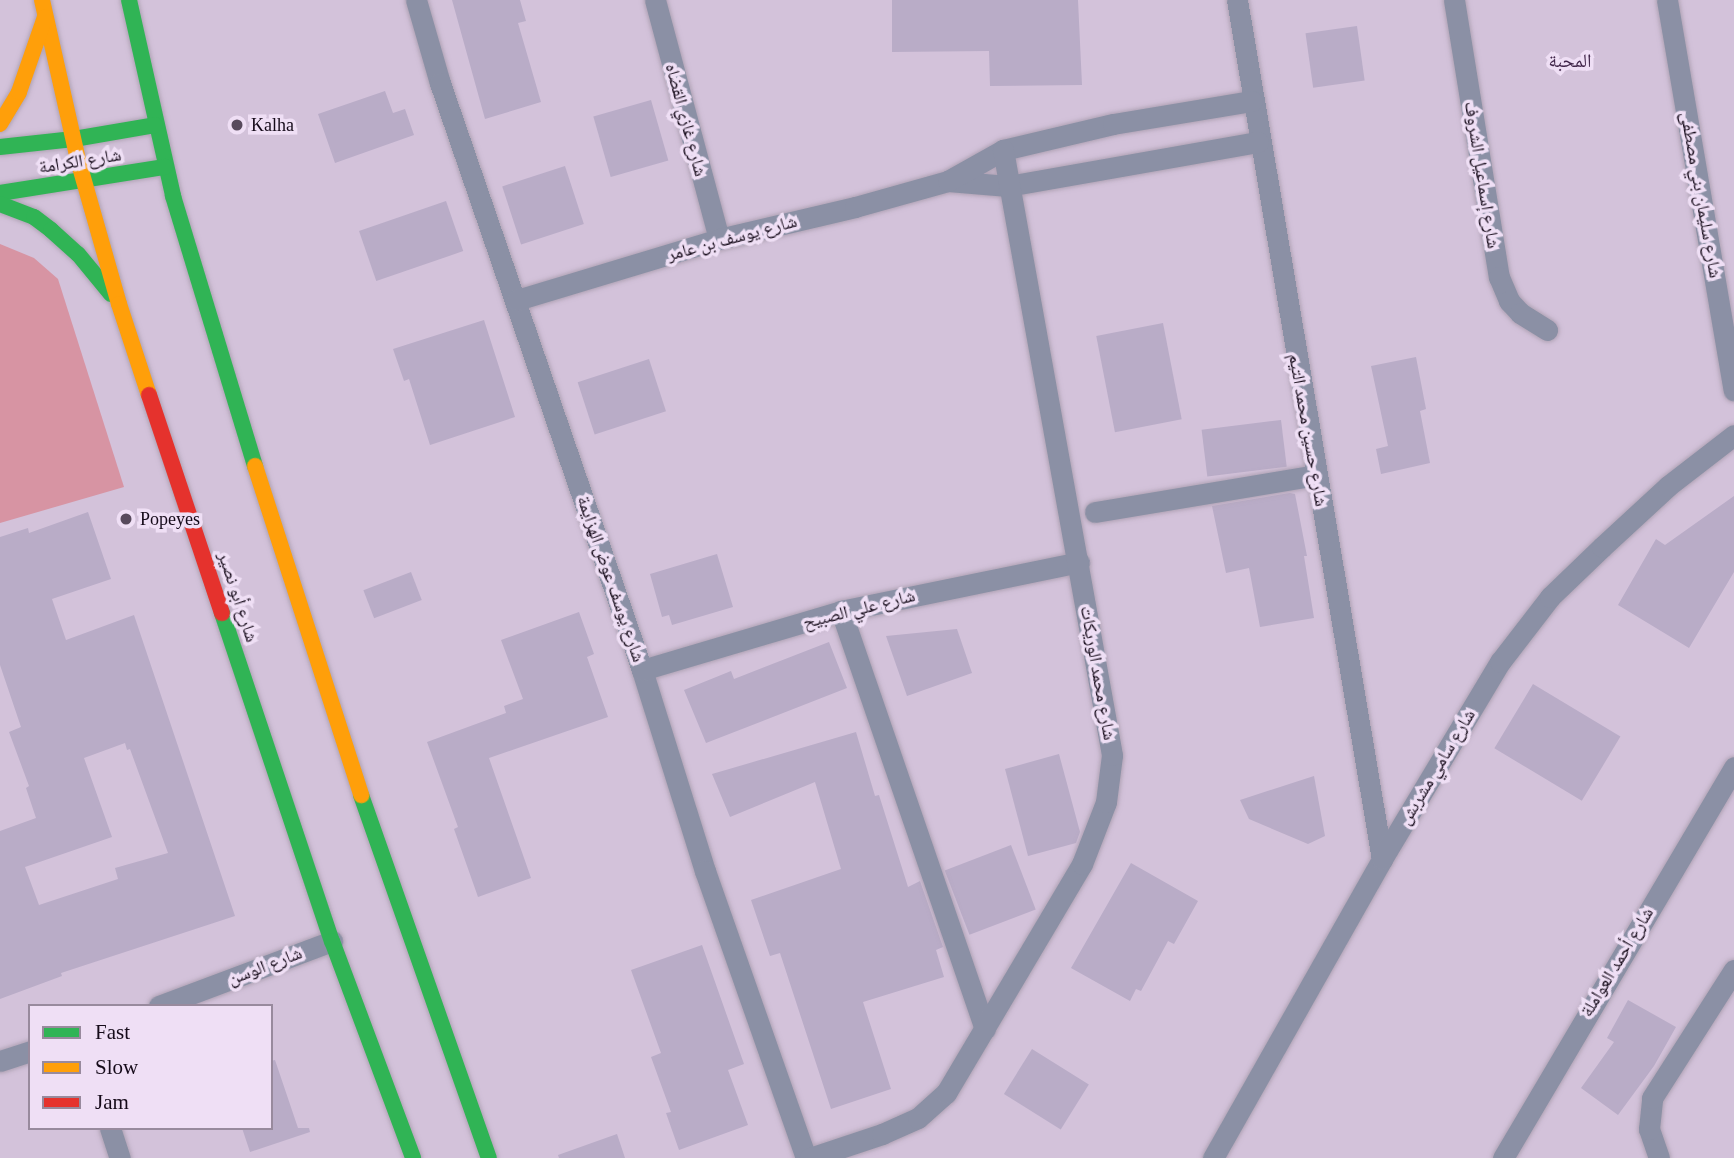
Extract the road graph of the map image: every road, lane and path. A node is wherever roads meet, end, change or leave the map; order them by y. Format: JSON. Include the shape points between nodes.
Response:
{"nodes":[{"id":1,"x":129,"y":0,"type":"edge"},
{"id":2,"x":416,"y":0,"type":"edge"},
{"id":3,"x":654,"y":0,"type":"edge"},
{"id":4,"x":1237,"y":0,"type":"edge"},
{"id":5,"x":1454,"y":0,"type":"edge"},
{"id":6,"x":1667,"y":0,"type":"edge"},
{"id":7,"x":43,"y":8,"type":"edge"},
{"id":8,"x":1252,"y":101,"type":"junction"},
{"id":9,"x":0,"y":124,"type":"edge"},
{"id":10,"x":155,"y":125,"type":"junction"},
{"id":11,"x":74,"y":139,"type":"junction"},
{"id":12,"x":1258,"y":142,"type":"junction"},
{"id":13,"x":0,"y":147,"type":"edge"},
{"id":14,"x":1003,"y":150,"type":"junction"},
{"id":15,"x":165,"y":166,"type":"junction"},
{"id":16,"x":85,"y":180,"type":"junction"},
{"id":17,"x":948,"y":181,"type":"junction"},
{"id":18,"x":1008,"y":186,"type":"junction"},
{"id":19,"x":0,"y":192,"type":"edge"},
{"id":20,"x":0,"y":204,"type":"edge"},
{"id":21,"x":719,"y":239,"type":"junction"},
{"id":22,"x":517,"y":300,"type":"junction"},
{"id":23,"x":119,"y":304,"type":"junction"},
{"id":24,"x":1547,"y":330,"type":"dead end"},
{"id":25,"x":1734,"y":390,"type":"edge"},
{"id":26,"x":1734,"y":435,"type":"edge"},
{"id":27,"x":1316,"y":475,"type":"junction"},
{"id":28,"x":1095,"y":512,"type":"dead end"},
{"id":29,"x":1079,"y":562,"type":"junction"},
{"id":30,"x":841,"y":611,"type":"junction"},
{"id":31,"x":642,"y":670,"type":"junction"},
{"id":32,"x":1733,"y":772,"type":"edge"},
{"id":33,"x":1382,"y":859,"type":"junction"},
{"id":34,"x":332,"y":941,"type":"junction"},
{"id":35,"x":1734,"y":970,"type":"edge"},
{"id":36,"x":164,"y":1004,"type":"edge"},
{"id":37,"x":985,"y":1029,"type":"junction"},
{"id":38,"x":28,"y":1052,"type":"edge"},
{"id":39,"x":0,"y":1061,"type":"edge"},
{"id":40,"x":111,"y":1130,"type":"edge"},
{"id":41,"x":120,"y":1158,"type":"edge"},
{"id":42,"x":413,"y":1158,"type":"edge"},
{"id":43,"x":489,"y":1158,"type":"edge"},
{"id":44,"x":808,"y":1158,"type":"edge"},
{"id":45,"x":1213,"y":1158,"type":"edge"},
{"id":46,"x":1503,"y":1158,"type":"edge"},
{"id":47,"x":1659,"y":1158,"type":"edge"}],
"edges":[{"from":1,"to":10,"type":"main road"},
{"from":2,"to":22,"type":"street","name":"شارع يوسف عوض الهزايمة","via":[[440,83]]},
{"from":3,"to":21,"type":"street","name":"شارع غازي القضاه"},
{"from":4,"to":8,"type":"street","name":"شارع حسين محمد التيم"},
{"from":5,"to":24,"type":"street","name":"شارع إسماعيل الشروف","via":[[1499,277],[1509,301]]},
{"from":6,"to":25,"type":"street","name":"شارع سليمان بني مصطفى"},
{"from":7,"to":9,"type":"main road","via":[[19,92]]},
{"from":7,"to":11,"type":"main road","name":"شارع أبو نصير"},
{"from":8,"to":12,"type":"street","name":"شارع حسين محمد التيم"},
{"from":8,"to":14,"type":"street","name":"شارع يوسف بن عامر","via":[[1113,124]]},
{"from":10,"to":11,"type":"main road","name":"شارع الكرامة"},
{"from":10,"to":15,"type":"main road"},
{"from":11,"to":13,"type":"main road","name":"شارع الكرامة"},
{"from":11,"to":16,"type":"main road","name":"شارع أبو نصير"},
{"from":12,"to":18,"type":"street","name":"شارع يوسف بن عامر"},
{"from":12,"to":27,"type":"street","name":"شارع حسين محمد التيم"},
{"from":14,"to":17,"type":"street","name":"شارع يوسف بن عامر"},
{"from":14,"to":18,"type":"street","name":"شارع محمد الوريكات"},
{"from":15,"to":16,"type":"main road","name":"شارع الكرامة"},
{"from":15,"to":43,"type":"main road","via":[[287,574]]},
{"from":16,"to":19,"type":"main road","name":"شارع الكرامة"},
{"from":16,"to":23,"type":"main road","name":"شارع أبو نصير"},
{"from":17,"to":18,"type":"street","name":"شارع يوسف بن عامر"},
{"from":17,"to":21,"type":"street","name":"شارع يوسف بن عامر"},
{"from":18,"to":29,"type":"street","name":"شارع محمد الوريكات"},
{"from":20,"to":23,"type":"main road","via":[[34,217],[51,230],[78,254]]},
{"from":21,"to":22,"type":"street","name":"شارع يوسف بن عامر"},
{"from":22,"to":31,"type":"street","name":"شارع يوسف عوض الهزايمة"},
{"from":23,"to":34,"type":"main road","name":"شارع أبو نصير"},
{"from":26,"to":33,"type":"street","name":"شارع سامي مشربش","via":[[1668,486],[1550,597],[1500,662]]},
{"from":27,"to":28,"type":"street"},
{"from":27,"to":33,"type":"street","name":"شارع حسين محمد التيم"},
{"from":29,"to":30,"type":"street","name":"شارع علي الصبيح"},
{"from":29,"to":37,"type":"street","name":"شارع محمد الوريكات","via":[[1112,755],[1106,802],[1082,863]]},
{"from":30,"to":31,"type":"street","name":"شارع علي الصبيح"},
{"from":30,"to":37,"type":"street"},
{"from":31,"to":44,"type":"street","name":"شارع يوسف عوض الهزايمة","via":[[705,871]]},
{"from":32,"to":46,"type":"street","name":"شارع أحمد العواملة"},
{"from":33,"to":45,"type":"street","name":"شارع سامي مشربش"},
{"from":34,"to":36,"type":"street","name":"شارع الوسن"},
{"from":34,"to":42,"type":"main road","name":"شارع أبو نصير"},
{"from":35,"to":47,"type":"street","via":[[1652,1098],[1649,1129]]},
{"from":37,"to":44,"type":"street","name":"شارع محمد الوريكات","via":[[946,1093],[918,1118]]},
{"from":38,"to":39,"type":"street"},
{"from":40,"to":41,"type":"street"}]}
